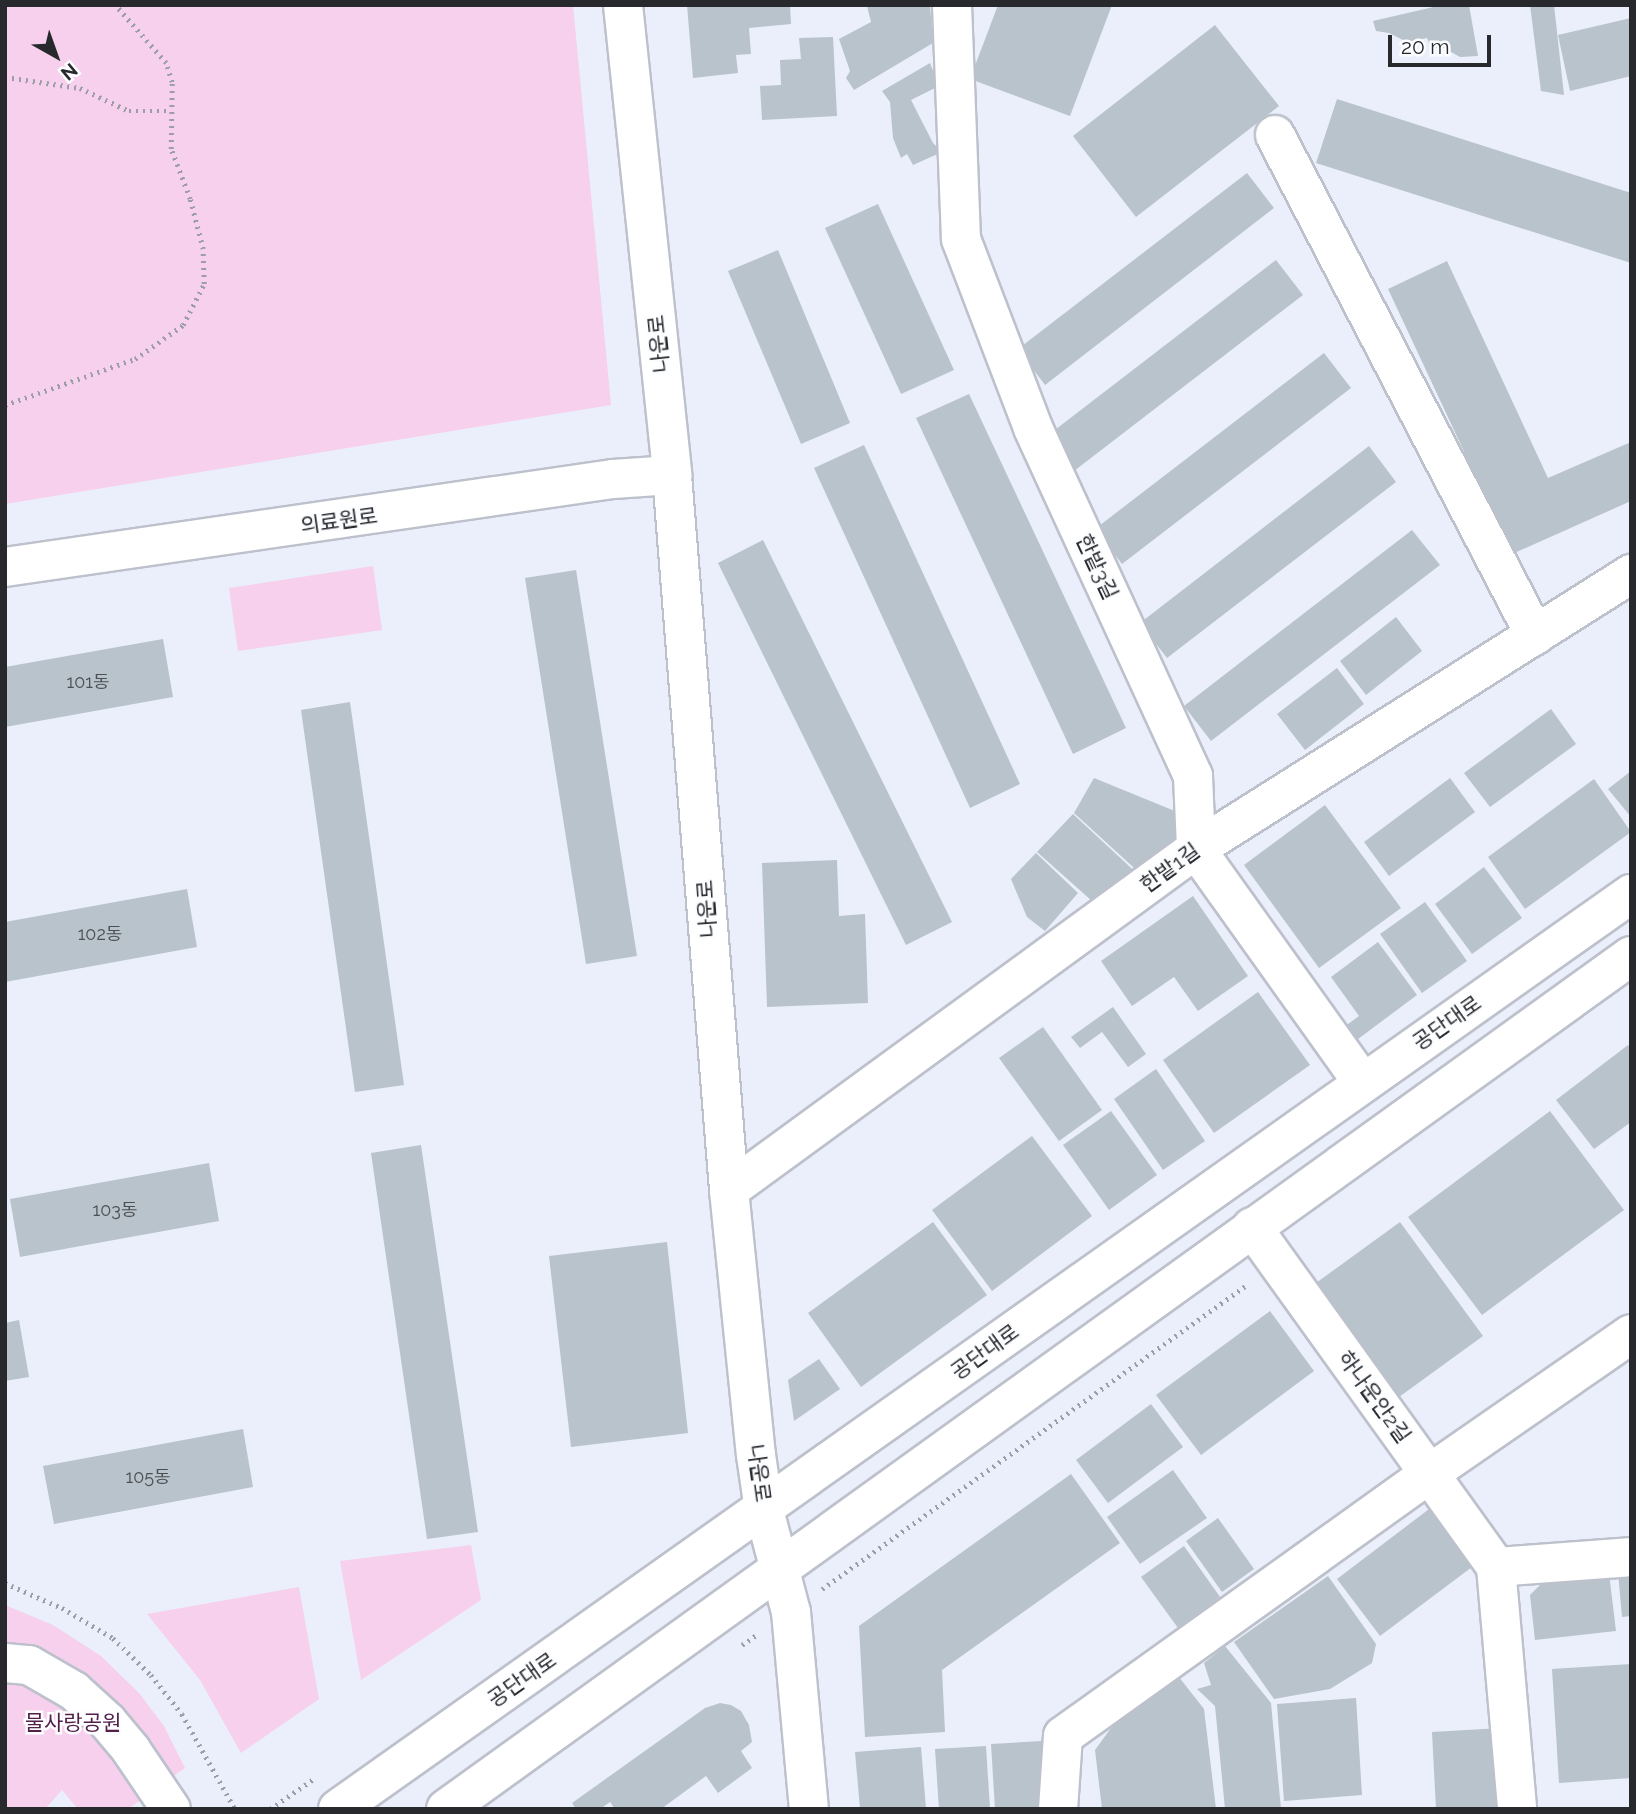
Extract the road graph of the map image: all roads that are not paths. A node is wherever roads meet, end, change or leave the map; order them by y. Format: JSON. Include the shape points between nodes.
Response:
{"nodes":[{"id":1,"x":623,"y":5,"type":"edge"},
{"id":2,"x":951,"y":5,"type":"edge"},
{"id":3,"x":1275,"y":135,"type":"dead end"},
{"id":4,"x":672,"y":475,"type":"junction"},
{"id":5,"x":5,"y":568,"type":"edge"},
{"id":6,"x":1631,"y":574,"type":"edge"},
{"id":7,"x":1535,"y":635,"type":"junction"},
{"id":8,"x":1196,"y":849,"type":"junction"},
{"id":9,"x":1631,"y":894,"type":"edge"},
{"id":10,"x":1631,"y":956,"type":"edge"},
{"id":11,"x":1362,"y":1082,"type":"junction"},
{"id":12,"x":729,"y":1190,"type":"junction"},
{"id":13,"x":1252,"y":1227,"type":"junction"},
{"id":14,"x":1631,"y":1334,"type":"edge"},
{"id":15,"x":1429,"y":1474,"type":"junction"},
{"id":16,"x":764,"y":1510,"type":"junction"},
{"id":17,"x":1631,"y":1557,"type":"edge"},
{"id":18,"x":780,"y":1567,"type":"junction"},
{"id":19,"x":1496,"y":1567,"type":"junction"},
{"id":20,"x":5,"y":1663,"type":"edge"},
{"id":21,"x":171,"y":1809,"type":"edge"},
{"id":22,"x":338,"y":1809,"type":"edge"},
{"id":23,"x":446,"y":1809,"type":"edge"},
{"id":24,"x":810,"y":1809,"type":"edge"},
{"id":25,"x":1058,"y":1809,"type":"edge"},
{"id":26,"x":1517,"y":1809,"type":"edge"}],
"edges":[{"from":1,"to":4,"type":"street","name":"나운로"},
{"from":2,"to":8,"type":"street","name":"한밭3길","via":[[961,239],[1033,428],[1193,776]]},
{"from":3,"to":7,"type":"street"},
{"from":4,"to":5,"type":"street","name":"의료원로","via":[[613,479]]},
{"from":4,"to":12,"type":"street","name":"나운로"},
{"from":6,"to":7,"type":"street","name":"한밭1길"},
{"from":7,"to":8,"type":"street","name":"한밭1길"},
{"from":8,"to":11,"type":"street"},
{"from":8,"to":12,"type":"street","name":"한밭1길"},
{"from":9,"to":11,"type":"street","name":"공단대로"},
{"from":10,"to":13,"type":"street"},
{"from":11,"to":16,"type":"street","name":"공단대로"},
{"from":12,"to":16,"type":"street","name":"나운로"},
{"from":13,"to":15,"type":"street","name":"하나운안2길"},
{"from":13,"to":18,"type":"street"},
{"from":14,"to":15,"type":"street"},
{"from":15,"to":19,"type":"street","name":"하나운안2길"},
{"from":15,"to":25,"type":"street","via":[[1063,1736]]},
{"from":16,"to":18,"type":"street","name":"나운로"},
{"from":16,"to":22,"type":"street","name":"공단대로"},
{"from":17,"to":19,"type":"street"},
{"from":18,"to":23,"type":"street"},
{"from":18,"to":24,"type":"street","name":"나운로","via":[[796,1651]]},
{"from":19,"to":26,"type":"street"},
{"from":20,"to":21,"type":"street","via":[[29,1665],[74,1691],[123,1741]]}]}
